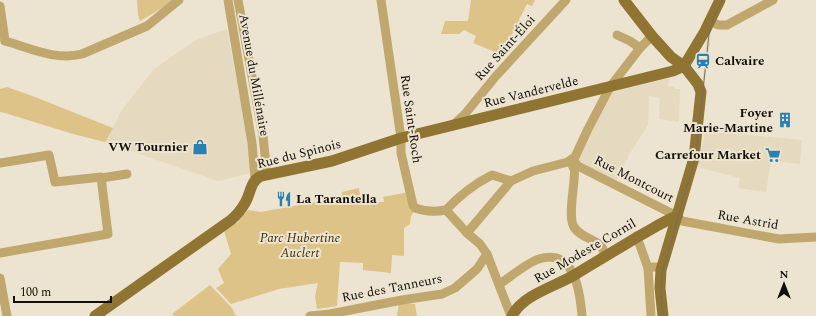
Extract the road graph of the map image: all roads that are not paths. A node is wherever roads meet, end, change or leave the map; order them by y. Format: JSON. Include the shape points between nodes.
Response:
{"nodes":[{"id":1,"x":179,"y":0,"type":"edge"},
{"id":2,"x":228,"y":0,"type":"edge"},
{"id":3,"x":238,"y":0,"type":"edge"},
{"id":4,"x":382,"y":0,"type":"edge"},
{"id":5,"x":566,"y":0,"type":"edge"},
{"id":6,"x":624,"y":0,"type":"edge"},
{"id":7,"x":720,"y":0,"type":"edge"},
{"id":8,"x":773,"y":0,"type":"edge"},
{"id":9,"x":0,"y":6,"type":"edge"},
{"id":10,"x":710,"y":21,"type":"junction"},
{"id":11,"x":617,"y":35,"type":"dead end"},
{"id":12,"x":652,"y":36,"type":"junction"},
{"id":13,"x":2,"y":42,"type":"edge"},
{"id":14,"x":640,"y":48,"type":"junction"},
{"id":15,"x":684,"y":66,"type":"junction"},
{"id":16,"x":610,"y":87,"type":"junction"},
{"id":17,"x":258,"y":115,"type":"junction"},
{"id":18,"x":248,"y":117,"type":"junction"},
{"id":19,"x":467,"y":118,"type":"junction"},
{"id":20,"x":401,"y":138,"type":"junction"},
{"id":21,"x":0,"y":163,"type":"edge"},
{"id":22,"x":573,"y":164,"type":"junction"},
{"id":23,"x":127,"y":174,"type":"dead end"},
{"id":24,"x":267,"y":174,"type":"junction"},
{"id":25,"x":101,"y":178,"type":"junction"},
{"id":26,"x":255,"y":178,"type":"junction"},
{"id":27,"x":511,"y":181,"type":"junction"},
{"id":28,"x":446,"y":210,"type":"junction"},
{"id":29,"x":677,"y":216,"type":"junction"},
{"id":30,"x":468,"y":233,"type":"junction"},
{"id":31,"x":638,"y":237,"type":"junction"},
{"id":32,"x":816,"y":237,"type":"edge"},
{"id":33,"x":0,"y":252,"type":"edge"},
{"id":34,"x":488,"y":254,"type":"junction"},
{"id":35,"x":604,"y":256,"type":"junction"},
{"id":36,"x":662,"y":267,"type":"junction"},
{"id":37,"x":648,"y":268,"type":"junction"},
{"id":38,"x":574,"y":275,"type":"junction"},
{"id":39,"x":0,"y":278,"type":"edge"},
{"id":40,"x":500,"y":284,"type":"junction"},
{"id":41,"x":7,"y":316,"type":"edge"},
{"id":42,"x":95,"y":316,"type":"edge"},
{"id":43,"x":310,"y":316,"type":"edge"},
{"id":44,"x":512,"y":316,"type":"edge"},
{"id":45,"x":582,"y":316,"type":"edge"},
{"id":46,"x":651,"y":316,"type":"edge"},
{"id":47,"x":663,"y":316,"type":"edge"}],
"edges":[{"from":1,"to":13,"type":"street","via":[[146,26],[82,54],[53,55]]},
{"from":2,"to":18,"type":"street","name":"Avenue du Millénaire"},
{"from":3,"to":17,"type":"street","name":"Avenue du Millénaire"},
{"from":4,"to":20,"type":"street","name":"Rue Saint-Roch"},
{"from":5,"to":19,"type":"street","name":"Rue Saint-Éloi","via":[[496,76]]},
{"from":6,"to":12,"type":"main road"},
{"from":7,"to":10,"type":"main road"},
{"from":8,"to":10,"type":"street","via":[[729,24],[721,25]]},
{"from":9,"to":13,"type":"street"},
{"from":10,"to":15,"type":"main road"},
{"from":11,"to":14,"type":"street"},
{"from":12,"to":14,"type":"street"},
{"from":12,"to":15,"type":"main road","via":[[672,58]]},
{"from":14,"to":16,"type":"street"},
{"from":15,"to":16,"type":"main road","name":"Rue Vandervelde","via":[[667,73]]},
{"from":15,"to":29,"type":"main road","via":[[697,83],[701,98],[694,155]]},
{"from":16,"to":19,"type":"main road","name":"Rue Vandervelde"},
{"from":16,"to":22,"type":"street"},
{"from":17,"to":18,"type":"street"},
{"from":17,"to":24,"type":"street","name":"Avenue du Millénaire"},
{"from":18,"to":26,"type":"street","name":"Avenue du Millénaire"},
{"from":19,"to":20,"type":"main road","name":"Rue Vandervelde","via":[[453,125]]},
{"from":20,"to":24,"type":"main road","name":"Rue du Spinois","via":[[332,161]]},
{"from":20,"to":28,"type":"street","name":"Rue Saint-Roch","via":[[401,153],[414,208],[430,212]]},
{"from":21,"to":25,"type":"street","via":[[49,155],[55,182]]},
{"from":22,"to":27,"type":"street","via":[[533,171]]},
{"from":22,"to":29,"type":"street","name":"Rue Montcourt"},
{"from":22,"to":35,"type":"street","via":[[574,228],[603,247]]},
{"from":23,"to":25,"type":"street"},
{"from":24,"to":26,"type":"main road","name":"Rue du Spinois"},
{"from":25,"to":33,"type":"street","via":[[108,234]]},
{"from":26,"to":42,"type":"main road","name":"Rue du Spinois","via":[[239,213],[231,220]]},
{"from":27,"to":28,"type":"street","via":[[494,174],[455,200]]},
{"from":27,"to":30,"type":"street"},
{"from":28,"to":30,"type":"street"},
{"from":29,"to":31,"type":"main road","name":"Rue Modeste Cornil"},
{"from":29,"to":32,"type":"street","name":"Rue Astrid","via":[[684,221],[779,240]]},
{"from":29,"to":36,"type":"main road"},
{"from":30,"to":34,"type":"street"},
{"from":31,"to":35,"type":"main road","name":"Rue Modeste Cornil"},
{"from":31,"to":37,"type":"street"},
{"from":34,"to":40,"type":"street"},
{"from":34,"to":43,"type":"street","name":"Rue des Tanneurs","via":[[478,269],[455,288],[442,294]]},
{"from":35,"to":38,"type":"main road","name":"Rue Modeste Cornil"},
{"from":36,"to":37,"type":"street"},
{"from":36,"to":47,"type":"main road","via":[[660,288]]},
{"from":37,"to":46,"type":"street"},
{"from":38,"to":40,"type":"street","via":[[567,264],[547,257],[538,259]]},
{"from":38,"to":44,"type":"main road","name":"Rue Modeste Cornil","via":[[533,297]]},
{"from":38,"to":45,"type":"street"},
{"from":39,"to":41,"type":"street"},
{"from":40,"to":44,"type":"street"}]}
